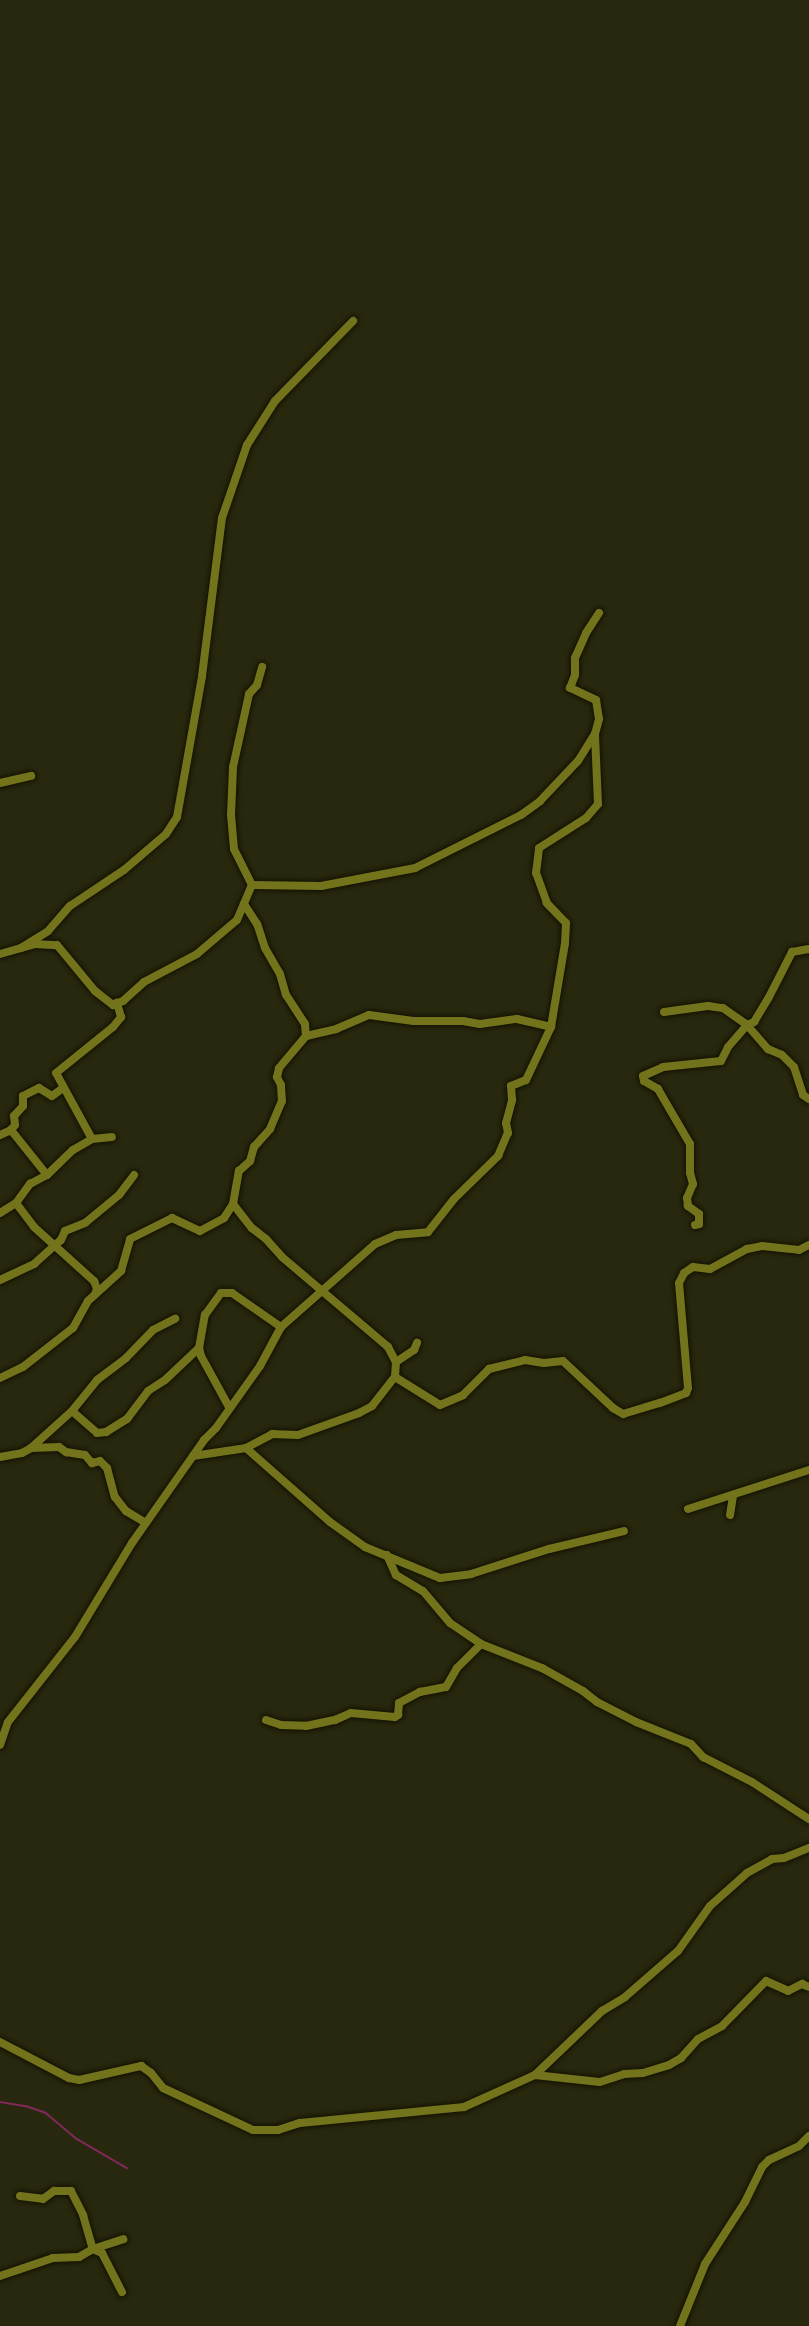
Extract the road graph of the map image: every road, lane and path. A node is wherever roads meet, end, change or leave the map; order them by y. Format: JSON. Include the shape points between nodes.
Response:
{"nodes":[{"id":1,"x":353,"y":321,"type":"dead end"},
{"id":2,"x":599,"y":613,"type":"dead end"},
{"id":3,"x":262,"y":667,"type":"dead end"},
{"id":4,"x":595,"y":734,"type":"junction"},
{"id":5,"x":31,"y":776,"type":"dead end"},
{"id":6,"x":0,"y":783,"type":"edge"},
{"id":7,"x":252,"y":885,"type":"junction"},
{"id":8,"x":244,"y":904,"type":"junction"},
{"id":9,"x":21,"y":948,"type":"junction"},
{"id":10,"x":809,"y":949,"type":"edge"},
{"id":11,"x":0,"y":954,"type":"edge"},
{"id":12,"x":117,"y":1004,"type":"junction"},
{"id":13,"x":664,"y":1012,"type":"dead end"},
{"id":14,"x":747,"y":1025,"type":"junction"},
{"id":15,"x":552,"y":1027,"type":"junction"},
{"id":16,"x":306,"y":1036,"type":"junction"},
{"id":17,"x":63,"y":1088,"type":"junction"},
{"id":18,"x":809,"y":1099,"type":"edge"},
{"id":19,"x":12,"y":1130,"type":"junction"},
{"id":20,"x":0,"y":1136,"type":"edge"},
{"id":21,"x":112,"y":1137,"type":"dead end"},
{"id":22,"x":92,"y":1139,"type":"junction"},
{"id":23,"x":46,"y":1175,"type":"junction"},
{"id":24,"x":134,"y":1175,"type":"dead end"},
{"id":25,"x":16,"y":1203,"type":"junction"},
{"id":26,"x":233,"y":1204,"type":"junction"},
{"id":27,"x":0,"y":1214,"type":"edge"},
{"id":28,"x":695,"y":1225,"type":"dead end"},
{"id":29,"x":809,"y":1245,"type":"edge"},
{"id":30,"x":55,"y":1246,"type":"junction"},
{"id":31,"x":0,"y":1280,"type":"edge"},
{"id":32,"x":320,"y":1290,"type":"junction"},
{"id":33,"x":94,"y":1294,"type":"junction"},
{"id":34,"x":175,"y":1319,"type":"dead end"},
{"id":35,"x":281,"y":1327,"type":"junction"},
{"id":36,"x":417,"y":1343,"type":"dead end"},
{"id":37,"x":199,"y":1348,"type":"junction"},
{"id":38,"x":396,"y":1362,"type":"junction"},
{"id":39,"x":394,"y":1377,"type":"junction"},
{"id":40,"x":0,"y":1378,"type":"edge"},
{"id":41,"x":229,"y":1407,"type":"junction"},
{"id":42,"x":72,"y":1411,"type":"junction"},
{"id":43,"x":31,"y":1448,"type":"junction"},
{"id":44,"x":246,"y":1448,"type":"junction"},
{"id":45,"x":193,"y":1456,"type":"junction"},
{"id":46,"x":0,"y":1457,"type":"edge"},
{"id":47,"x":809,"y":1470,"type":"edge"},
{"id":48,"x":733,"y":1495,"type":"junction"},
{"id":49,"x":688,"y":1509,"type":"dead end"},
{"id":50,"x":730,"y":1515,"type":"dead end"},
{"id":51,"x":146,"y":1523,"type":"junction"},
{"id":52,"x":624,"y":1531,"type":"dead end"},
{"id":53,"x":387,"y":1555,"type":"junction"},
{"id":54,"x":480,"y":1644,"type":"junction"},
{"id":55,"x":266,"y":1720,"type":"dead end"},
{"id":56,"x":0,"y":1744,"type":"edge"},
{"id":57,"x":809,"y":1819,"type":"edge"},
{"id":58,"x":809,"y":1848,"type":"edge"},
{"id":59,"x":809,"y":1987,"type":"edge"},
{"id":60,"x":0,"y":2042,"type":"edge"},
{"id":61,"x":535,"y":2075,"type":"junction"},
{"id":62,"x":809,"y":2136,"type":"edge"},
{"id":63,"x":20,"y":2196,"type":"dead end"},
{"id":64,"x":123,"y":2239,"type":"dead end"},
{"id":65,"x":93,"y":2249,"type":"junction"},
{"id":66,"x":0,"y":2276,"type":"edge"},
{"id":67,"x":122,"y":2292,"type":"dead end"},
{"id":68,"x":680,"y":2326,"type":"edge"}],
"edges":[{"from":1,"to":9,"type":"street","via":[[275,401],[247,445],[222,518],[202,676],[177,817],[166,834],[124,870],[70,906],[48,931]]},
{"from":2,"to":4,"type":"street","via":[[575,658],[570,688],[596,700],[599,719]]},
{"from":3,"to":7,"type":"street","via":[[249,694],[235,753],[231,792],[234,849]]},
{"from":4,"to":7,"type":"street","via":[[578,761],[540,801],[415,868],[321,886]]},
{"from":4,"to":15,"type":"street","via":[[598,804],[586,818],[539,848],[537,861],[536,873],[547,903],[567,926]]},
{"from":5,"to":6,"type":"street"},
{"from":7,"to":8,"type":"street"},
{"from":8,"to":12,"type":"street","via":[[237,920],[197,954],[144,982]]},
{"from":8,"to":16,"type":"street","via":[[257,924],[286,995],[305,1024]]},
{"from":9,"to":11,"type":"street"},
{"from":9,"to":12,"type":"street","via":[[57,945],[95,991]]},
{"from":10,"to":14,"type":"street","via":[[792,952],[754,1022]]},
{"from":12,"to":17,"type":"street","via":[[121,1017],[56,1073]]},
{"from":13,"to":14,"type":"street","via":[[708,1006],[723,1008]]},
{"from":14,"to":18,"type":"street","via":[[768,1049],[782,1055],[794,1067],[803,1095]]},
{"from":14,"to":28,"type":"street","via":[[721,1061],[663,1067],[644,1076],[644,1081],[658,1089],[690,1144],[693,1184],[687,1198],[688,1206],[699,1214],[699,1224]]},
{"from":15,"to":16,"type":"street","via":[[517,1019],[480,1024],[414,1022],[369,1015]]},
{"from":15,"to":32,"type":"street","via":[[526,1080],[511,1086],[508,1133],[486,1171],[454,1199],[428,1232],[396,1235],[375,1244]]},
{"from":16,"to":26,"type":"street","via":[[279,1068],[282,1101],[270,1129],[239,1171]]},
{"from":17,"to":19,"type":"street","via":[[52,1096],[39,1088],[23,1096],[22,1106],[14,1113]]},
{"from":17,"to":22,"type":"street"},
{"from":19,"to":20,"type":"street"},
{"from":19,"to":23,"type":"street"},
{"from":21,"to":22,"type":"street"},
{"from":22,"to":23,"type":"street","via":[[73,1150]]},
{"from":23,"to":25,"type":"street","via":[[30,1184]]},
{"from":24,"to":30,"type":"street","via":[[119,1196],[85,1223],[66,1231]]},
{"from":25,"to":27,"type":"street"},
{"from":25,"to":30,"type":"street"},
{"from":26,"to":32,"type":"street","via":[[252,1228]]},
{"from":26,"to":33,"type":"street","via":[[224,1218],[200,1232],[172,1218],[130,1239],[121,1271]]},
{"from":29,"to":39,"type":"street","via":[[798,1250],[762,1246],[710,1269],[693,1267],[684,1273],[679,1283],[688,1388],[686,1393],[660,1403],[623,1414],[563,1361],[525,1360],[489,1369],[463,1395],[440,1405]]},
{"from":30,"to":31,"type":"street","via":[[34,1264]]},
{"from":30,"to":33,"type":"street","via":[[94,1281]]},
{"from":32,"to":35,"type":"street"},
{"from":32,"to":38,"type":"street","via":[[388,1347]]},
{"from":33,"to":40,"type":"street","via":[[73,1328],[22,1367]]},
{"from":34,"to":42,"type":"street","via":[[153,1330],[97,1380]]},
{"from":35,"to":37,"type":"street","via":[[232,1293],[221,1293],[205,1315]]},
{"from":35,"to":41,"type":"street","via":[[260,1366]]},
{"from":36,"to":38,"type":"street","via":[[414,1350]]},
{"from":37,"to":41,"type":"street","via":[[204,1365]]},
{"from":37,"to":42,"type":"street","via":[[148,1391],[127,1419],[106,1432],[97,1433]]},
{"from":38,"to":39,"type":"street"},
{"from":39,"to":44,"type":"street","via":[[372,1406],[359,1413],[298,1435],[272,1434]]},
{"from":41,"to":45,"type":"street"},
{"from":42,"to":43,"type":"street"},
{"from":43,"to":46,"type":"street"},
{"from":43,"to":51,"type":"street","via":[[59,1447],[85,1455],[92,1463],[100,1461],[107,1468],[115,1497],[126,1511]]},
{"from":44,"to":45,"type":"street"},
{"from":44,"to":53,"type":"street","via":[[330,1522],[365,1547]]},
{"from":45,"to":51,"type":"street"},
{"from":47,"to":48,"type":"street"},
{"from":48,"to":49,"type":"street"},
{"from":48,"to":50,"type":"street"},
{"from":51,"to":56,"type":"street","via":[[75,1637],[8,1722]]},
{"from":52,"to":53,"type":"street","via":[[471,1574],[440,1578]]},
{"from":53,"to":54,"type":"street","via":[[396,1575],[423,1591],[450,1623]]},
{"from":54,"to":55,"type":"street","via":[[457,1668],[446,1687],[420,1692],[399,1703],[395,1717],[351,1713],[306,1726]]},
{"from":54,"to":57,"type":"street","via":[[542,1668],[636,1722],[691,1744],[703,1757],[752,1782]]},
{"from":58,"to":61,"type":"street","via":[[772,1859],[747,1872],[710,1906],[678,1951],[626,1997],[602,2011]]},
{"from":59,"to":61,"type":"street","via":[[802,1984],[788,1991],[766,1981],[722,2026],[698,2039],[681,2058],[652,2070],[600,2082]]},
{"from":60,"to":61,"type":"street","via":[[79,2080],[141,2066],[162,2088],[253,2130],[464,2107]]},
{"from":62,"to":68,"type":"street","via":[[762,2167],[745,2202],[705,2264]]},
{"from":63,"to":65,"type":"street","via":[[43,2199],[54,2191],[71,2191]]},
{"from":64,"to":65,"type":"street"},
{"from":65,"to":66,"type":"street","via":[[79,2257],[54,2258]]},
{"from":65,"to":67,"type":"street","via":[[102,2253]]}]}
